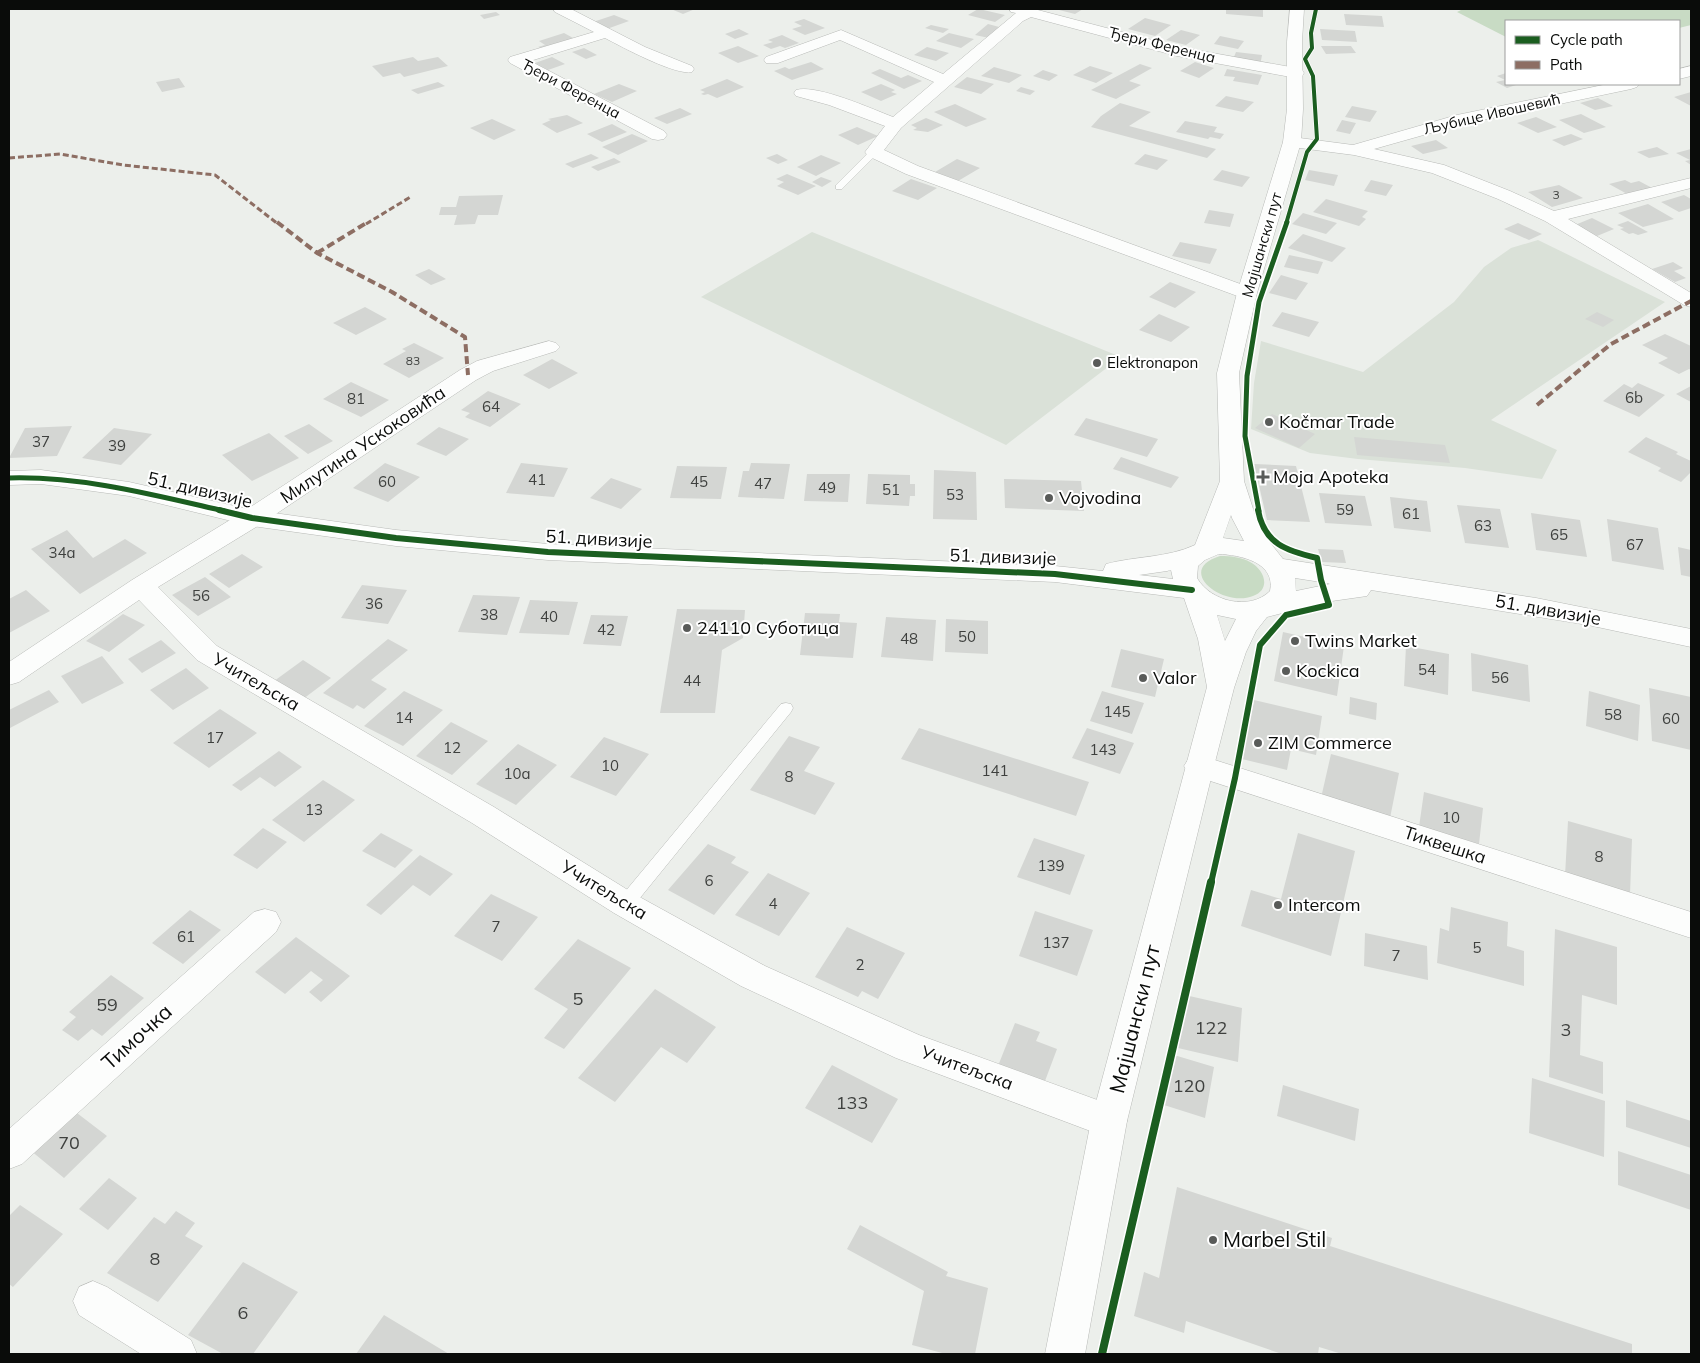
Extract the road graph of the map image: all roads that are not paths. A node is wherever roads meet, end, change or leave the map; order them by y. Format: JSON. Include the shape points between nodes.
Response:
{"nodes":[{"id":1,"x":560,"y":9,"type":"edge"},
{"id":2,"x":1297,"y":9,"type":"edge"},
{"id":3,"x":1023,"y":10,"type":"edge"},
{"id":4,"x":607,"y":33,"type":"junction"},
{"id":5,"x":772,"y":60,"type":"dead end"},
{"id":6,"x":686,"y":69,"type":"dead end"},
{"id":7,"x":1296,"y":73,"type":"junction"},
{"id":8,"x":946,"y":81,"type":"junction"},
{"id":9,"x":1626,"y":85,"type":"edge"},
{"id":10,"x":802,"y":93,"type":"dead end"},
{"id":11,"x":894,"y":124,"type":"junction"},
{"id":12,"x":658,"y":135,"type":"dead end"},
{"id":13,"x":1292,"y":142,"type":"junction"},
{"id":14,"x":1354,"y":150,"type":"junction"},
{"id":15,"x":874,"y":152,"type":"junction"},
{"id":16,"x":1691,"y":183,"type":"edge"},
{"id":17,"x":839,"y":187,"type":"dead end"},
{"id":18,"x":1552,"y":217,"type":"junction"},
{"id":19,"x":1247,"y":293,"type":"junction"},
{"id":20,"x":1691,"y":301,"type":"edge"},
{"id":21,"x":549,"y":347,"type":"dead end"},
{"id":22,"x":9,"y":478,"type":"edge"},
{"id":23,"x":1232,"y":481,"type":"junction"},
{"id":24,"x":252,"y":518,"type":"junction"},
{"id":25,"x":1200,"y":552,"type":"junction"},
{"id":26,"x":1273,"y":563,"type":"junction"},
{"id":27,"x":1055,"y":574,"type":"junction"},
{"id":28,"x":141,"y":586,"type":"junction"},
{"id":29,"x":1403,"y":588,"type":"junction"},
{"id":30,"x":1194,"y":592,"type":"junction"},
{"id":31,"x":1264,"y":607,"type":"junction"},
{"id":32,"x":1691,"y":638,"type":"edge"},
{"id":33,"x":9,"y":676,"type":"edge"},
{"id":34,"x":1220,"y":688,"type":"junction"},
{"id":35,"x":786,"y":708,"type":"dead end"},
{"id":36,"x":1199,"y":766,"type":"junction"},
{"id":37,"x":626,"y":904,"type":"junction"},
{"id":38,"x":265,"y":922,"type":"dead end"},
{"id":39,"x":1691,"y":925,"type":"edge"},
{"id":40,"x":1109,"y":1121,"type":"junction"},
{"id":41,"x":9,"y":1152,"type":"edge"},
{"id":42,"x":93,"y":1302,"type":"dead end"},
{"id":43,"x":177,"y":1354,"type":"edge"},
{"id":44,"x":1065,"y":1354,"type":"edge"}],
"edges":[{"from":1,"to":4,"type":"street","via":[[584,14]]},
{"from":2,"to":7,"type":"street","name":"Мајшански пут","via":[[1294,31]]},
{"from":3,"to":7,"type":"street","name":"Ђери Ференца","via":[[1177,50]]},
{"from":3,"to":8,"type":"street","name":"Ђери Ференца"},
{"from":4,"to":6,"type":"street"},
{"from":4,"to":12,"type":"street","name":"Ђери Ференца","via":[[516,60]]},
{"from":5,"to":8,"type":"street","via":[[841,35]]},
{"from":7,"to":13,"type":"street","name":"Мајшански пут","via":[[1296,120]]},
{"from":8,"to":11,"type":"street","name":"Ђери Ференца"},
{"from":9,"to":14,"type":"street","name":"Љубице Ивошевић","via":[[1446,124]]},
{"from":10,"to":11,"type":"street","via":[[835,101]]},
{"from":11,"to":15,"type":"street","name":"Ђери Ференца"},
{"from":13,"to":14,"type":"street"},
{"from":13,"to":19,"type":"street","name":"Мајшански пут"},
{"from":14,"to":18,"type":"street","via":[[1438,169]]},
{"from":15,"to":17,"type":"lane"},
{"from":15,"to":19,"type":"street","via":[[912,170]]},
{"from":16,"to":18,"type":"street"},
{"from":18,"to":20,"type":"street"},
{"from":19,"to":23,"type":"street","name":"Мајшански пут","via":[[1228,373]]},
{"from":21,"to":24,"type":"street","name":"Милутина Ускоковића","via":[[485,366],[468,375]]},
{"from":22,"to":24,"type":"street","name":"51. дивизије","via":[[41,478],[129,489]]},
{"from":23,"to":25,"type":"street","name":"Мајшански пут"},
{"from":23,"to":26,"type":"street","name":"Мајшански пут","via":[[1244,518]]},
{"from":24,"to":27,"type":"street","name":"51. дивизије","via":[[396,538],[548,552]]},
{"from":24,"to":28,"type":"street","name":"Милутина Ускоковића"},
{"from":25,"to":26,"type":"street","via":[[1232,546],[1246,549]]},
{"from":25,"to":27,"type":"street","name":"51. дивизије","via":[[1158,564]]},
{"from":25,"to":30,"type":"street","via":[[1186,563],[1184,573]]},
{"from":26,"to":29,"type":"street","name":"51. дивизије"},
{"from":26,"to":31,"type":"street","via":[[1284,579],[1284,588],[1280,597]]},
{"from":27,"to":30,"type":"street","name":"51. дивизије"},
{"from":28,"to":33,"type":"street","name":"Милутина Ускоковића"},
{"from":28,"to":37,"type":"street","name":"Учитељска","via":[[207,653],[483,815]]},
{"from":29,"to":31,"type":"street","name":"51. дивизије","via":[[1324,593]]},
{"from":29,"to":32,"type":"street","name":"51. дивизије","via":[[1572,614]]},
{"from":30,"to":31,"type":"street","via":[[1208,603],[1224,609],[1241,611]]},
{"from":30,"to":34,"type":"street","name":"Мајшански пут","via":[[1213,644]]},
{"from":31,"to":34,"type":"street","name":"Мајшански пут","via":[[1240,636]]},
{"from":34,"to":36,"type":"street","name":"Мајшански пут"},
{"from":35,"to":37,"type":"lane"},
{"from":36,"to":39,"type":"street","name":"Тиквешка"},
{"from":36,"to":40,"type":"street","name":"Мајшански пут"},
{"from":37,"to":40,"type":"street","name":"Учитељска","via":[[753,976],[908,1047]]},
{"from":38,"to":41,"type":"street","name":"Тимочка"},
{"from":40,"to":44,"type":"street","name":"Мајшански пут"},
{"from":42,"to":43,"type":"street"}]}
